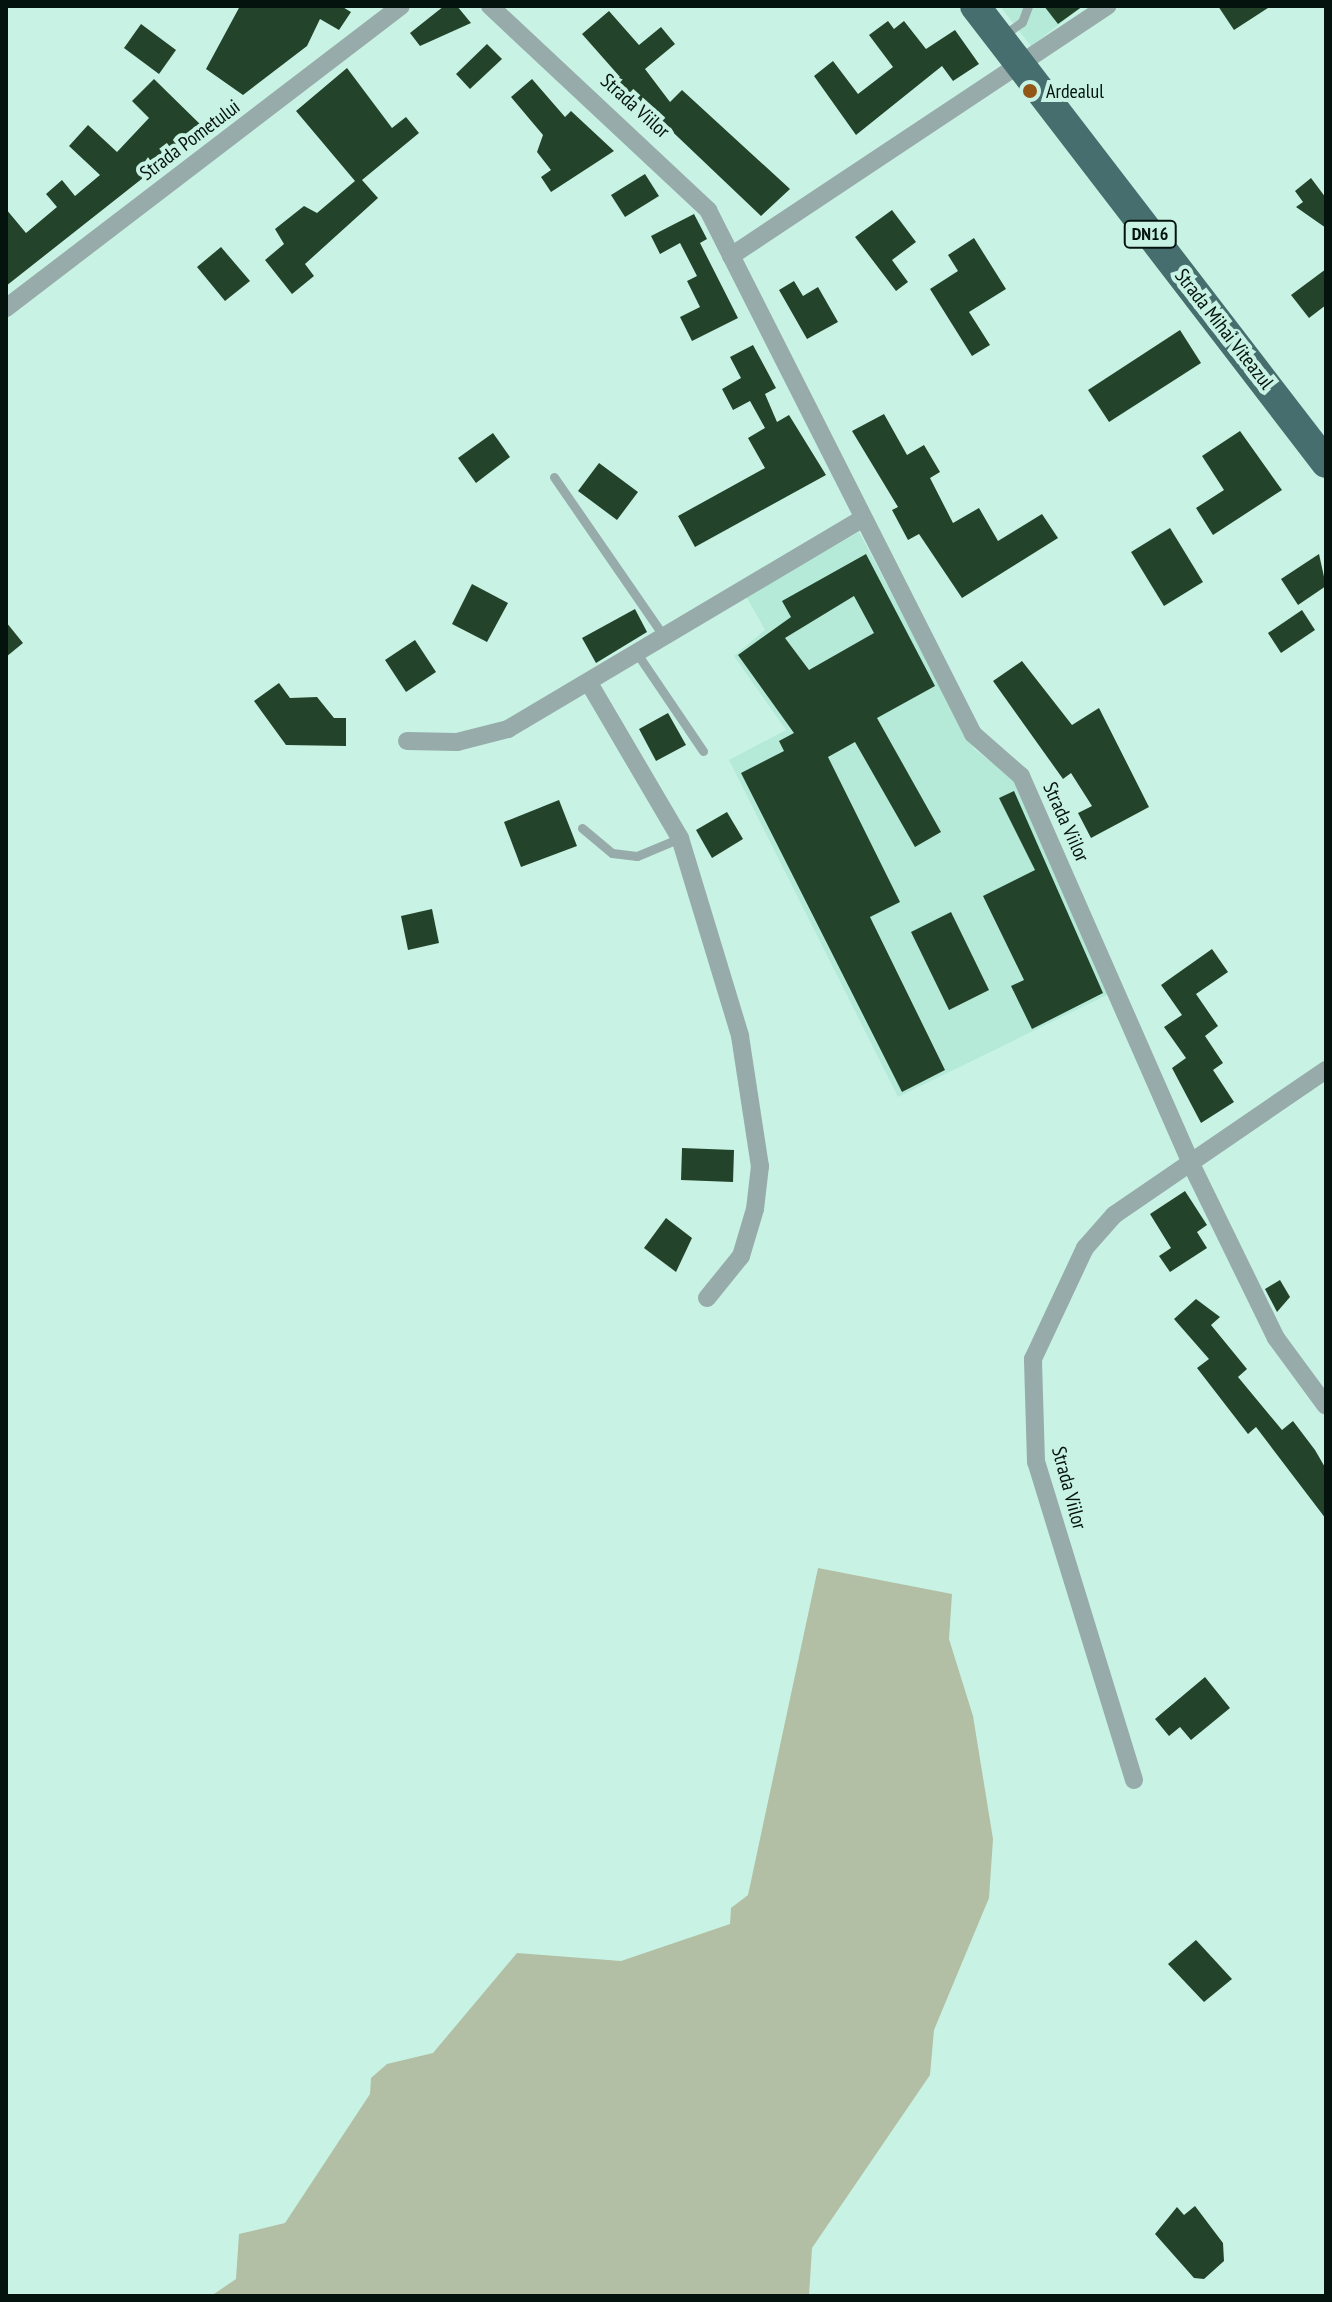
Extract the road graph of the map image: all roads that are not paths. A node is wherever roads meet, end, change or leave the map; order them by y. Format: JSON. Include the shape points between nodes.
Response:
{"nodes":[{"id":1,"x":401,"y":6,"type":"edge"},
{"id":2,"x":490,"y":6,"type":"edge"},
{"id":3,"x":975,"y":6,"type":"edge"},
{"id":4,"x":1028,"y":6,"type":"edge"},
{"id":5,"x":1107,"y":6,"type":"edge"},
{"id":6,"x":999,"y":38,"type":"junction"},
{"id":7,"x":1022,"y":69,"type":"junction"},
{"id":8,"x":731,"y":256,"type":"junction"},
{"id":9,"x":6,"y":308,"type":"edge"},
{"id":10,"x":1326,"y":463,"type":"edge"},
{"id":11,"x":554,"y":477,"type":"dead end"},
{"id":12,"x":862,"y":519,"type":"junction"},
{"id":13,"x":665,"y":638,"type":"junction"},
{"id":14,"x":638,"y":655,"type":"junction"},
{"id":15,"x":589,"y":683,"type":"junction"},
{"id":16,"x":407,"y":741,"type":"dead end"},
{"id":17,"x":703,"y":751,"type":"dead end"},
{"id":18,"x":582,"y":828,"type":"dead end"},
{"id":19,"x":680,"y":838,"type":"junction"},
{"id":20,"x":1326,"y":1070,"type":"edge"},
{"id":21,"x":1193,"y":1168,"type":"junction"},
{"id":22,"x":707,"y":1298,"type":"dead end"},
{"id":23,"x":1326,"y":1406,"type":"edge"},
{"id":24,"x":1134,"y":1780,"type":"dead end"}],
"edges":[{"from":1,"to":9,"type":"street","name":"Strada Pometului"},
{"from":2,"to":8,"type":"street","name":"Strada Viilor","via":[[683,180]]},
{"from":3,"to":6,"type":"highway","name":"Strada Mihai Viteazul","number":"DN16"},
{"from":4,"to":6,"type":"lane","via":[[1022,22]]},
{"from":5,"to":7,"type":"street"},
{"from":6,"to":7,"type":"highway","name":"Strada Mihai Viteazul","number":"DN16"},
{"from":7,"to":8,"type":"street"},
{"from":7,"to":10,"type":"highway","name":"Strada Mihai Viteazul","number":"DN16"},
{"from":8,"to":12,"type":"street","name":"Strada Viilor"},
{"from":11,"to":13,"type":"lane"},
{"from":12,"to":13,"type":"street"},
{"from":12,"to":21,"type":"street","name":"Strada Viilor","via":[[973,734],[1021,776]]},
{"from":13,"to":14,"type":"street"},
{"from":14,"to":15,"type":"street"},
{"from":14,"to":17,"type":"lane"},
{"from":15,"to":16,"type":"street","via":[[480,739]]},
{"from":15,"to":19,"type":"street"},
{"from":18,"to":19,"type":"lane","via":[[612,853],[637,856]]},
{"from":19,"to":22,"type":"street","via":[[740,1036],[760,1166],[741,1256]]},
{"from":20,"to":21,"type":"street","name":"Strada Viilor"},
{"from":21,"to":23,"type":"street","name":"Strada Viilor","via":[[1276,1338]]},
{"from":21,"to":24,"type":"street","name":"Strada Viilor","via":[[1114,1215],[1085,1248],[1033,1359],[1029,1399],[1036,1462]]}]}
